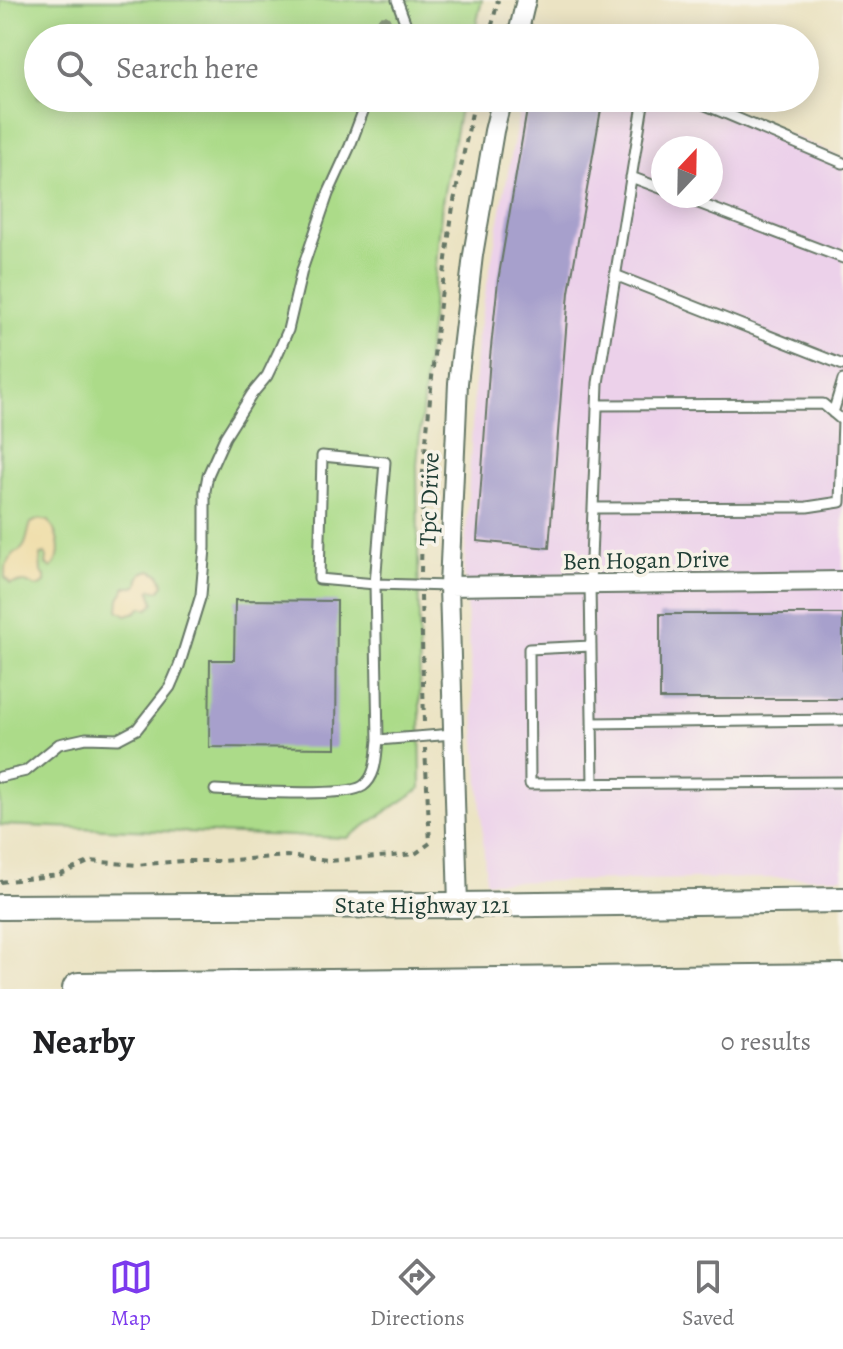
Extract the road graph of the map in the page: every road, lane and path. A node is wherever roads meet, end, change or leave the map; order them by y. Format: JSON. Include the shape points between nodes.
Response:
{"nodes":[{"id":1,"x":397,"y":0,"type":"edge"},
{"id":2,"x":498,"y":0,"type":"edge"},
{"id":3,"x":526,"y":0,"type":"edge"},
{"id":4,"x":405,"y":24,"type":"edge"},
{"id":5,"x":492,"y":24,"type":"edge"},
{"id":6,"x":520,"y":24,"type":"edge"},
{"id":7,"x":363,"y":112,"type":"edge"},
{"id":8,"x":472,"y":112,"type":"edge"},
{"id":9,"x":499,"y":112,"type":"edge"},
{"id":10,"x":642,"y":112,"type":"edge"},
{"id":11,"x":722,"y":112,"type":"edge"},
{"id":12,"x":843,"y":163,"type":"edge"},
{"id":13,"x":631,"y":177,"type":"junction"},
{"id":14,"x":651,"y":184,"type":"edge"},
{"id":15,"x":712,"y":208,"type":"edge"},
{"id":16,"x":843,"y":258,"type":"edge"},
{"id":17,"x":615,"y":275,"type":"junction"},
{"id":18,"x":843,"y":365,"type":"edge"},
{"id":19,"x":843,"y":380,"type":"edge"},
{"id":20,"x":597,"y":405,"type":"junction"},
{"id":21,"x":833,"y":413,"type":"junction"},
{"id":22,"x":593,"y":508,"type":"junction"},
{"id":23,"x":843,"y":581,"type":"edge"},
{"id":24,"x":375,"y":584,"type":"junction"},
{"id":25,"x":590,"y":584,"type":"junction"},
{"id":26,"x":421,"y":586,"type":"junction"},
{"id":27,"x":449,"y":586,"type":"junction"},
{"id":28,"x":591,"y":646,"type":"junction"},
{"id":29,"x":843,"y":720,"type":"edge"},
{"id":30,"x":592,"y":723,"type":"junction"},
{"id":31,"x":453,"y":734,"type":"junction"},
{"id":32,"x":425,"y":736,"type":"junction"},
{"id":33,"x":378,"y":740,"type":"junction"},
{"id":34,"x":0,"y":777,"type":"edge"},
{"id":35,"x":843,"y":782,"type":"edge"},
{"id":36,"x":593,"y":784,"type":"junction"},
{"id":37,"x":215,"y":790,"type":"dead end"},
{"id":38,"x":0,"y":882,"type":"edge"},
{"id":39,"x":843,"y":900,"type":"edge"},
{"id":40,"x":458,"y":905,"type":"junction"},
{"id":41,"x":0,"y":907,"type":"edge"},
{"id":42,"x":843,"y":980,"type":"edge"},
{"id":43,"x":151,"y":988,"type":"edge"},
{"id":44,"x":79,"y":989,"type":"edge"}],
"edges":[{"from":1,"to":4,"type":"lane"},
{"from":2,"to":5,"type":"path"},
{"from":3,"to":6,"type":"street"},
{"from":7,"to":34,"type":"lane","via":[[328,194],[288,330],[208,475],[201,595],[170,687],[137,729],[118,739],[59,744],[26,771]]},
{"from":8,"to":26,"type":"path","via":[[436,335],[423,473]]},
{"from":9,"to":27,"type":"street","name":"Tpc Drive","via":[[473,255],[458,383]]},
{"from":10,"to":13,"type":"lane"},
{"from":11,"to":12,"type":"lane"},
{"from":13,"to":14,"type":"lane"},
{"from":13,"to":17,"type":"lane"},
{"from":15,"to":16,"type":"lane"},
{"from":17,"to":18,"type":"lane"},
{"from":17,"to":20,"type":"lane"},
{"from":19,"to":21,"type":"lane"},
{"from":20,"to":21,"type":"lane","via":[[823,404]]},
{"from":20,"to":22,"type":"lane"},
{"from":21,"to":22,"type":"lane","via":[[843,421],[840,502],[807,507]]},
{"from":22,"to":25,"type":"lane"},
{"from":23,"to":25,"type":"street","name":"Ben Hogan Drive"},
{"from":24,"to":24,"type":"lane","via":[[385,462],[322,456],[319,579]]},
{"from":24,"to":26,"type":"lane"},
{"from":24,"to":33,"type":"lane"},
{"from":25,"to":27,"type":"street","name":"Ben Hogan Drive"},
{"from":25,"to":28,"type":"lane"},
{"from":26,"to":27,"type":"lane"},
{"from":26,"to":32,"type":"path"},
{"from":27,"to":31,"type":"street","name":"Tpc Drive"},
{"from":28,"to":30,"type":"lane"},
{"from":28,"to":36,"type":"lane","via":[[529,649],[530,784]]},
{"from":29,"to":30,"type":"lane"},
{"from":30,"to":36,"type":"lane"},
{"from":31,"to":32,"type":"lane"},
{"from":31,"to":40,"type":"street","name":"Tpc Drive"},
{"from":32,"to":33,"type":"lane"},
{"from":32,"to":38,"type":"path","via":[[430,843],[415,854],[329,861],[287,856],[136,865],[91,861],[59,875]]},
{"from":33,"to":37,"type":"lane","via":[[372,775],[362,787],[349,791]]},
{"from":35,"to":36,"type":"lane"},
{"from":39,"to":40,"type":"main road","name":"State Highway 121"},
{"from":40,"to":41,"type":"main road","name":"State Highway 121"},
{"from":42,"to":43,"type":"highway"},
{"from":43,"to":44,"type":"highway"}]}
